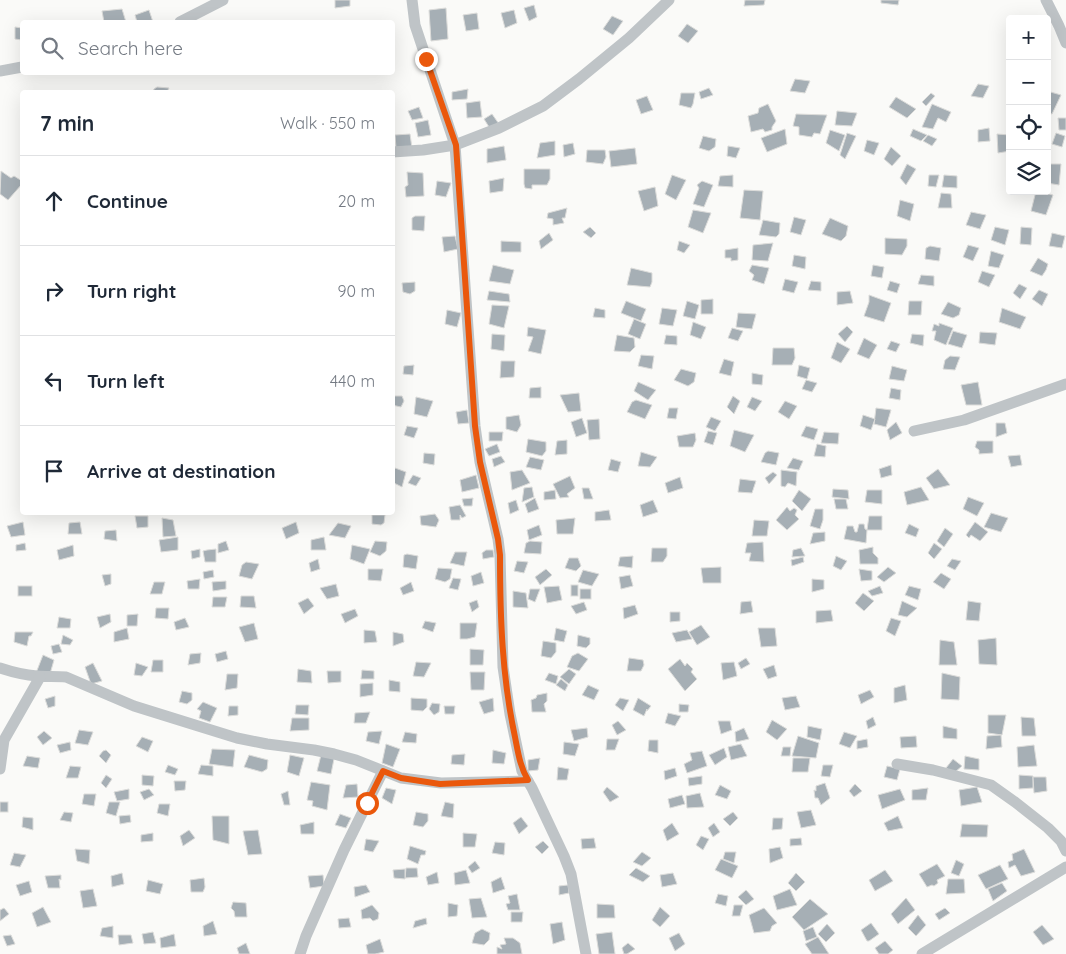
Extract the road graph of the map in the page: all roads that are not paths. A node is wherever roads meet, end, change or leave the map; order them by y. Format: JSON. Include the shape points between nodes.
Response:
{"nodes":[{"id":1,"x":223,"y":0,"type":"edge"},
{"id":2,"x":412,"y":0,"type":"edge"},
{"id":3,"x":669,"y":0,"type":"edge"},
{"id":4,"x":1046,"y":0,"type":"edge"},
{"id":5,"x":184,"y":20,"type":"edge"},
{"id":6,"x":1066,"y":43,"type":"edge"},
{"id":7,"x":20,"y":67,"type":"edge"},
{"id":8,"x":0,"y":71,"type":"edge"},
{"id":9,"x":456,"y":145,"type":"junction"},
{"id":10,"x":395,"y":152,"type":"edge"},
{"id":11,"x":1066,"y":384,"type":"edge"},
{"id":12,"x":914,"y":431,"type":"dead end"},
{"id":13,"x":0,"y":668,"type":"edge"},
{"id":14,"x":40,"y":677,"type":"junction"},
{"id":15,"x":898,"y":764,"type":"dead end"},
{"id":16,"x":0,"y":769,"type":"edge"},
{"id":17,"x":383,"y":771,"type":"junction"},
{"id":18,"x":528,"y":780,"type":"junction"},
{"id":19,"x":1066,"y":851,"type":"edge"},
{"id":20,"x":1066,"y":867,"type":"edge"},
{"id":21,"x":300,"y":954,"type":"edge"},
{"id":22,"x":586,"y":954,"type":"edge"},
{"id":23,"x":922,"y":954,"type":"edge"}],
"edges":[{"from":1,"to":5,"type":"street"},
{"from":2,"to":9,"type":"street","via":[[415,25]]},
{"from":3,"to":9,"type":"street","via":[[629,38],[543,106]]},
{"from":4,"to":6,"type":"street"},
{"from":7,"to":8,"type":"street"},
{"from":9,"to":10,"type":"street"},
{"from":9,"to":18,"type":"street","via":[[475,426],[500,555],[503,667],[510,714],[522,771]]},
{"from":11,"to":12,"type":"street","via":[[964,420]]},
{"from":13,"to":14,"type":"street"},
{"from":14,"to":16,"type":"street","via":[[4,740]]},
{"from":14,"to":17,"type":"street","via":[[66,678],[134,706],[237,738],[334,754]]},
{"from":15,"to":19,"type":"street","via":[[991,786],[1048,828]]},
{"from":17,"to":18,"type":"street","via":[[401,778],[440,784]]},
{"from":17,"to":21,"type":"street","via":[[340,858]]},
{"from":18,"to":22,"type":"street","via":[[571,874]]},
{"from":20,"to":23,"type":"street"}]}
